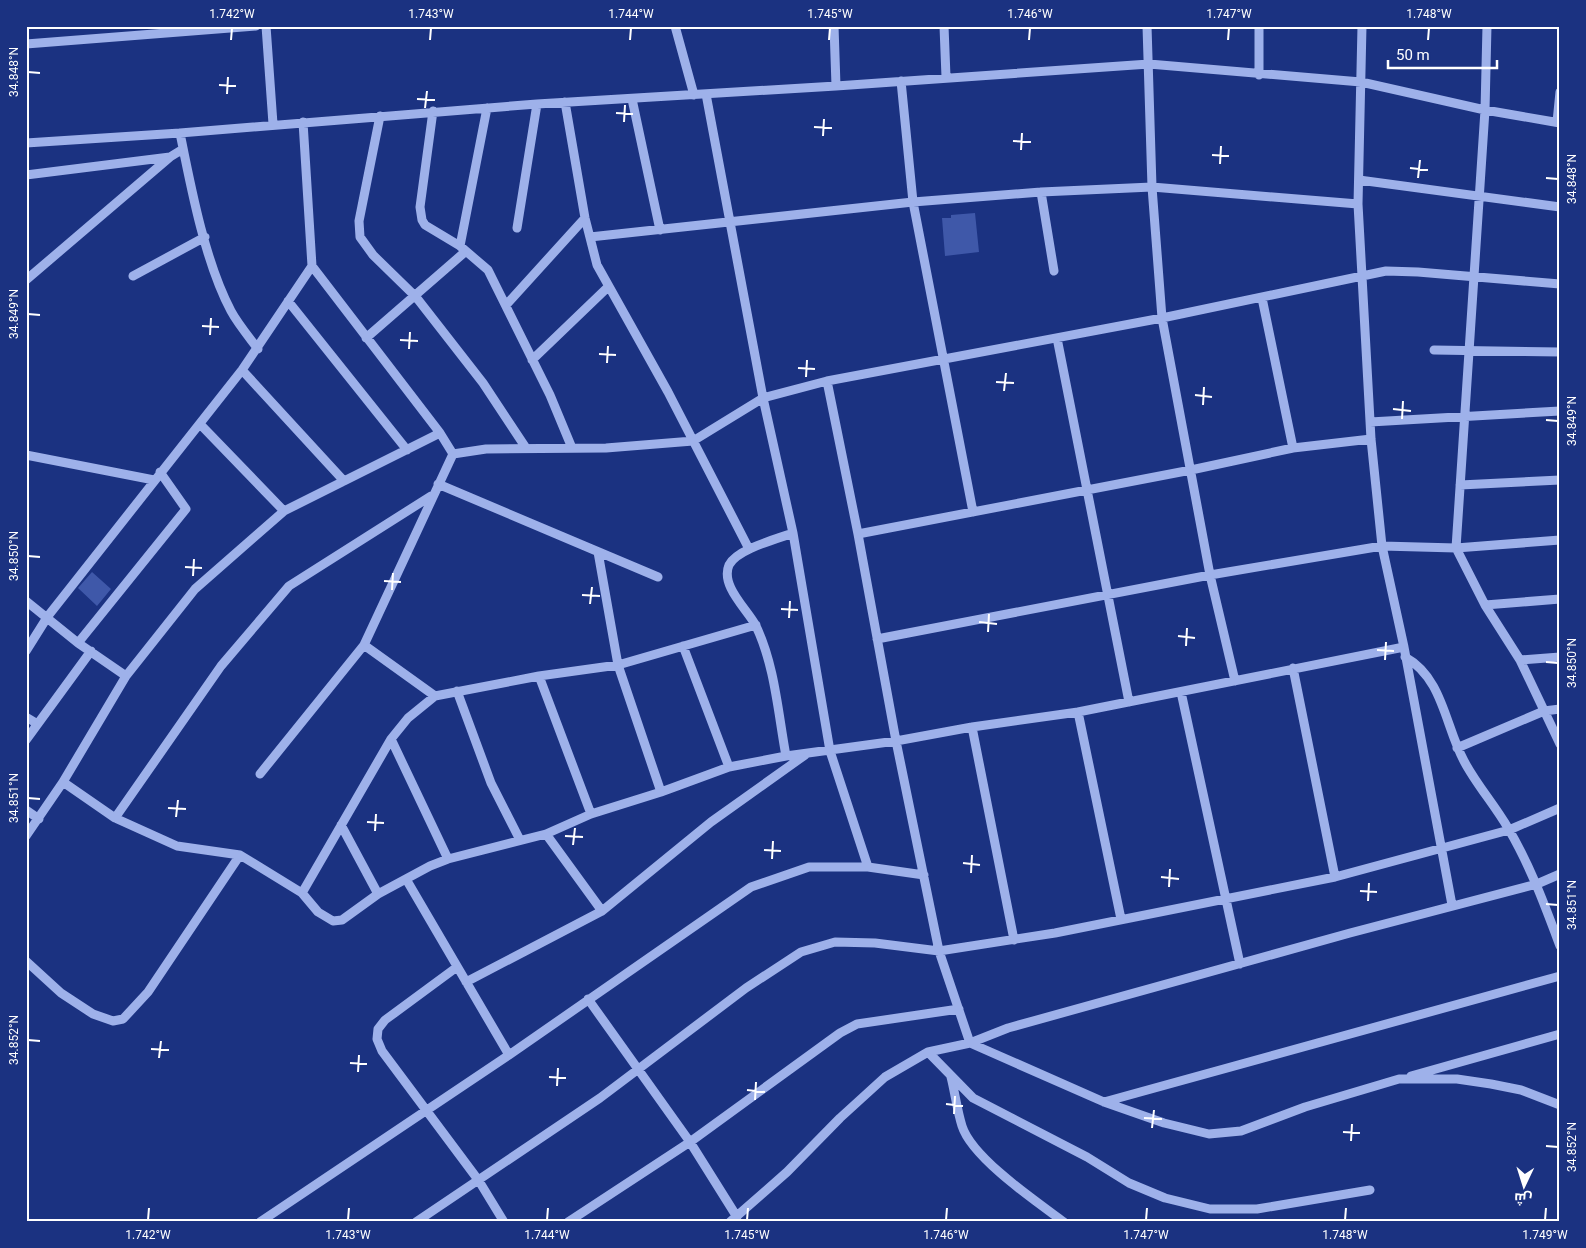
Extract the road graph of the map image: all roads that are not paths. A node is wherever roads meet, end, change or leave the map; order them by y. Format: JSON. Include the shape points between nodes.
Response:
{"nodes":[{"id":1,"x":255,"y":26,"type":"edge"},
{"id":2,"x":266,"y":26,"type":"edge"},
{"id":3,"x":675,"y":26,"type":"edge"},
{"id":4,"x":834,"y":26,"type":"edge"},
{"id":5,"x":944,"y":26,"type":"edge"},
{"id":6,"x":1146,"y":26,"type":"edge"},
{"id":7,"x":1259,"y":26,"type":"edge"},
{"id":8,"x":1362,"y":26,"type":"edge"},
{"id":9,"x":1487,"y":26,"type":"edge"},
{"id":10,"x":177,"y":29,"type":"edge"},
{"id":11,"x":26,"y":44,"type":"edge"},
{"id":12,"x":1149,"y":64,"type":"junction"},
{"id":13,"x":1259,"y":75,"type":"junction"},
{"id":14,"x":946,"y":78,"type":"junction"},
{"id":15,"x":900,"y":80,"type":"junction"},
{"id":16,"x":1361,"y":82,"type":"junction"},
{"id":17,"x":836,"y":86,"type":"junction"},
{"id":18,"x":1560,"y":92,"type":"edge"},
{"id":19,"x":706,"y":94,"type":"junction"},
{"id":20,"x":694,"y":95,"type":"junction"},
{"id":21,"x":632,"y":98,"type":"junction"},
{"id":22,"x":565,"y":102,"type":"junction"},
{"id":23,"x":537,"y":104,"type":"junction"},
{"id":24,"x":487,"y":108,"type":"junction"},
{"id":25,"x":1485,"y":110,"type":"junction"},
{"id":26,"x":433,"y":111,"type":"junction"},
{"id":27,"x":380,"y":116,"type":"junction"},
{"id":28,"x":303,"y":122,"type":"junction"},
{"id":29,"x":1559,"y":122,"type":"edge"},
{"id":30,"x":273,"y":124,"type":"junction"},
{"id":31,"x":180,"y":133,"type":"junction"},
{"id":32,"x":26,"y":143,"type":"edge"},
{"id":33,"x":183,"y":149,"type":"junction"},
{"id":34,"x":170,"y":157,"type":"junction"},
{"id":35,"x":26,"y":175,"type":"edge"},
{"id":36,"x":1359,"y":180,"type":"junction"},
{"id":37,"x":1152,"y":187,"type":"junction"},
{"id":38,"x":1041,"y":192,"type":"junction"},
{"id":39,"x":1479,"y":197,"type":"junction"},
{"id":40,"x":913,"y":202,"type":"junction"},
{"id":41,"x":1358,"y":204,"type":"junction"},
{"id":42,"x":1560,"y":207,"type":"edge"},
{"id":43,"x":585,"y":218,"type":"junction"},
{"id":44,"x":729,"y":222,"type":"junction"},
{"id":45,"x":517,"y":228,"type":"dead end"},
{"id":46,"x":660,"y":230,"type":"junction"},
{"id":47,"x":204,"y":237,"type":"junction"},
{"id":48,"x":590,"y":238,"type":"junction"},
{"id":49,"x":463,"y":248,"type":"junction"},
{"id":50,"x":312,"y":266,"type":"junction"},
{"id":51,"x":1054,"y":271,"type":"dead end"},
{"id":52,"x":1362,"y":275,"type":"junction"},
{"id":53,"x":133,"y":276,"type":"dead end"},
{"id":54,"x":1474,"y":276,"type":"junction"},
{"id":55,"x":26,"y":280,"type":"edge"},
{"id":56,"x":1560,"y":284,"type":"edge"},
{"id":57,"x":608,"y":287,"type":"junction"},
{"id":58,"x":416,"y":297,"type":"junction"},
{"id":59,"x":1262,"y":298,"type":"junction"},
{"id":60,"x":288,"y":301,"type":"junction"},
{"id":61,"x":507,"y":304,"type":"junction"},
{"id":62,"x":1162,"y":318,"type":"junction"},
{"id":63,"x":366,"y":338,"type":"junction"},
{"id":64,"x":1057,"y":338,"type":"junction"},
{"id":65,"x":258,"y":349,"type":"junction"},
{"id":66,"x":1434,"y":350,"type":"dead end"},
{"id":67,"x":1468,"y":351,"type":"junction"},
{"id":68,"x":1560,"y":352,"type":"edge"},
{"id":69,"x":532,"y":360,"type":"junction"},
{"id":70,"x":942,"y":360,"type":"junction"},
{"id":71,"x":242,"y":370,"type":"junction"},
{"id":72,"x":827,"y":381,"type":"junction"},
{"id":73,"x":763,"y":398,"type":"junction"},
{"id":74,"x":1560,"y":411,"type":"edge"},
{"id":75,"x":1466,"y":417,"type":"junction"},
{"id":76,"x":1370,"y":422,"type":"junction"},
{"id":77,"x":201,"y":424,"type":"junction"},
{"id":78,"x":440,"y":433,"type":"junction"},
{"id":79,"x":1371,"y":438,"type":"junction"},
{"id":80,"x":693,"y":440,"type":"junction"},
{"id":81,"x":526,"y":448,"type":"junction"},
{"id":82,"x":572,"y":448,"type":"junction"},
{"id":83,"x":1293,"y":448,"type":"junction"},
{"id":84,"x":407,"y":450,"type":"junction"},
{"id":85,"x":453,"y":454,"type":"junction"},
{"id":86,"x":26,"y":455,"type":"edge"},
{"id":87,"x":1191,"y":470,"type":"junction"},
{"id":88,"x":160,"y":472,"type":"junction"},
{"id":89,"x":154,"y":480,"type":"junction"},
{"id":90,"x":1560,"y":480,"type":"edge"},
{"id":91,"x":344,"y":481,"type":"junction"},
{"id":92,"x":438,"y":484,"type":"junction"},
{"id":93,"x":1460,"y":485,"type":"junction"},
{"id":94,"x":1086,"y":489,"type":"junction"},
{"id":95,"x":432,"y":496,"type":"junction"},
{"id":96,"x":284,"y":511,"type":"junction"},
{"id":97,"x":973,"y":512,"type":"junction"},
{"id":98,"x":793,"y":533,"type":"junction"},
{"id":99,"x":858,"y":534,"type":"junction"},
{"id":100,"x":1560,"y":540,"type":"edge"},
{"id":101,"x":1382,"y":546,"type":"junction"},
{"id":102,"x":1456,"y":548,"type":"junction"},
{"id":103,"x":749,"y":549,"type":"junction"},
{"id":104,"x":598,"y":552,"type":"junction"},
{"id":105,"x":1210,"y":575,"type":"junction"},
{"id":106,"x":658,"y":577,"type":"dead end"},
{"id":107,"x":1107,"y":595,"type":"junction"},
{"id":108,"x":1560,"y":598,"type":"edge"},
{"id":109,"x":26,"y":601,"type":"edge"},
{"id":110,"x":1484,"y":605,"type":"junction"},
{"id":111,"x":48,"y":616,"type":"junction"},
{"id":112,"x":756,"y":625,"type":"junction"},
{"id":113,"x":877,"y":639,"type":"junction"},
{"id":114,"x":78,"y":643,"type":"junction"},
{"id":115,"x":364,"y":645,"type":"junction"},
{"id":116,"x":683,"y":646,"type":"junction"},
{"id":117,"x":1404,"y":647,"type":"junction"},
{"id":118,"x":26,"y":651,"type":"edge"},
{"id":119,"x":91,"y":651,"type":"junction"},
{"id":120,"x":1406,"y":657,"type":"junction"},
{"id":121,"x":1560,"y":657,"type":"edge"},
{"id":122,"x":1520,"y":660,"type":"junction"},
{"id":123,"x":618,"y":664,"type":"junction"},
{"id":124,"x":1293,"y":668,"type":"junction"},
{"id":125,"x":126,"y":676,"type":"junction"},
{"id":126,"x":539,"y":676,"type":"junction"},
{"id":127,"x":1234,"y":681,"type":"junction"},
{"id":128,"x":457,"y":691,"type":"junction"},
{"id":129,"x":1181,"y":692,"type":"junction"},
{"id":130,"x":435,"y":696,"type":"junction"},
{"id":131,"x":1129,"y":702,"type":"junction"},
{"id":132,"x":1560,"y":709,"type":"edge"},
{"id":133,"x":1544,"y":711,"type":"junction"},
{"id":134,"x":1078,"y":712,"type":"junction"},
{"id":135,"x":26,"y":717,"type":"edge"},
{"id":136,"x":36,"y":723,"type":"junction"},
{"id":137,"x":972,"y":727,"type":"junction"},
{"id":138,"x":391,"y":739,"type":"junction"},
{"id":139,"x":26,"y":740,"type":"edge"},
{"id":140,"x":896,"y":741,"type":"junction"},
{"id":141,"x":1560,"y":744,"type":"edge"},
{"id":142,"x":1457,"y":748,"type":"junction"},
{"id":143,"x":830,"y":750,"type":"junction"},
{"id":144,"x":807,"y":754,"type":"junction"},
{"id":145,"x":786,"y":756,"type":"junction"},
{"id":146,"x":729,"y":767,"type":"junction"},
{"id":147,"x":260,"y":774,"type":"dead end"},
{"id":148,"x":63,"y":782,"type":"junction"},
{"id":149,"x":661,"y":792,"type":"junction"},
{"id":150,"x":1560,"y":808,"type":"edge"},
{"id":151,"x":26,"y":810,"type":"edge"},
{"id":152,"x":591,"y":814,"type":"junction"},
{"id":153,"x":115,"y":818,"type":"junction"},
{"id":154,"x":39,"y":819,"type":"junction"},
{"id":155,"x":341,"y":825,"type":"junction"},
{"id":156,"x":1509,"y":830,"type":"junction"},
{"id":157,"x":546,"y":834,"type":"junction"},
{"id":158,"x":26,"y":836,"type":"edge"},
{"id":159,"x":520,"y":840,"type":"junction"},
{"id":160,"x":1440,"y":849,"type":"junction"},
{"id":161,"x":240,"y":855,"type":"junction"},
{"id":162,"x":448,"y":859,"type":"junction"},
{"id":163,"x":868,"y":867,"type":"junction"},
{"id":164,"x":924,"y":874,"type":"junction"},
{"id":165,"x":1560,"y":874,"type":"edge"},
{"id":166,"x":1335,"y":877,"type":"junction"},
{"id":167,"x":406,"y":879,"type":"junction"},
{"id":168,"x":1537,"y":884,"type":"junction"},
{"id":169,"x":302,"y":893,"type":"junction"},
{"id":170,"x":378,"y":894,"type":"junction"},
{"id":171,"x":1227,"y":898,"type":"junction"},
{"id":172,"x":1452,"y":905,"type":"junction"},
{"id":173,"x":602,"y":911,"type":"junction"},
{"id":174,"x":1121,"y":919,"type":"junction"},
{"id":175,"x":1014,"y":940,"type":"junction"},
{"id":176,"x":1560,"y":946,"type":"edge"},
{"id":177,"x":940,"y":951,"type":"junction"},
{"id":178,"x":26,"y":961,"type":"edge"},
{"id":179,"x":1240,"y":964,"type":"junction"},
{"id":180,"x":457,"y":966,"type":"junction"},
{"id":181,"x":1560,"y":976,"type":"edge"},
{"id":182,"x":466,"y":982,"type":"junction"},
{"id":183,"x":588,"y":999,"type":"junction"},
{"id":184,"x":959,"y":1009,"type":"junction"},
{"id":185,"x":1560,"y":1034,"type":"edge"},
{"id":186,"x":970,"y":1043,"type":"junction"},
{"id":187,"x":928,"y":1052,"type":"junction"},
{"id":188,"x":509,"y":1055,"type":"junction"},
{"id":189,"x":640,"y":1069,"type":"junction"},
{"id":190,"x":951,"y":1077,"type":"junction"},
{"id":191,"x":1399,"y":1079,"type":"junction"},
{"id":192,"x":1104,"y":1102,"type":"junction"},
{"id":193,"x":1560,"y":1106,"type":"edge"},
{"id":194,"x":425,"y":1111,"type":"junction"},
{"id":195,"x":690,"y":1142,"type":"junction"},
{"id":196,"x":478,"y":1181,"type":"junction"},
{"id":197,"x":1370,"y":1190,"type":"dead end"},
{"id":198,"x":733,"y":1220,"type":"edge"},
{"id":199,"x":260,"y":1222,"type":"edge"},
{"id":200,"x":416,"y":1222,"type":"edge"},
{"id":201,"x":504,"y":1222,"type":"edge"},
{"id":202,"x":568,"y":1222,"type":"edge"},
{"id":203,"x":1064,"y":1222,"type":"edge"}],
"edges":[{"from":1,"to":10,"type":"street"},
{"from":2,"to":30,"type":"street"},
{"from":3,"to":20,"type":"street"},
{"from":4,"to":17,"type":"street"},
{"from":5,"to":14,"type":"street"},
{"from":6,"to":12,"type":"street"},
{"from":7,"to":13,"type":"street"},
{"from":8,"to":16,"type":"street"},
{"from":9,"to":25,"type":"street"},
{"from":10,"to":11,"type":"street"},
{"from":12,"to":13,"type":"street"},
{"from":12,"to":14,"type":"street"},
{"from":12,"to":37,"type":"street"},
{"from":13,"to":16,"type":"street"},
{"from":14,"to":15,"type":"street"},
{"from":15,"to":17,"type":"street"},
{"from":15,"to":40,"type":"street"},
{"from":16,"to":25,"type":"street"},
{"from":16,"to":36,"type":"street"},
{"from":17,"to":19,"type":"street"},
{"from":18,"to":29,"type":"street"},
{"from":19,"to":20,"type":"street"},
{"from":19,"to":44,"type":"street"},
{"from":20,"to":21,"type":"street"},
{"from":21,"to":22,"type":"street"},
{"from":21,"to":46,"type":"street"},
{"from":22,"to":23,"type":"street"},
{"from":22,"to":43,"type":"street"},
{"from":23,"to":24,"type":"street"},
{"from":23,"to":45,"type":"street"},
{"from":24,"to":26,"type":"street"},
{"from":24,"to":49,"type":"street"},
{"from":25,"to":29,"type":"street"},
{"from":25,"to":39,"type":"street"},
{"from":26,"to":27,"type":"street"},
{"from":26,"to":49,"type":"street","via":[[420,215],[425,225]]},
{"from":27,"to":28,"type":"street"},
{"from":27,"to":58,"type":"street","via":[[359,221],[360,237],[373,255]]},
{"from":28,"to":30,"type":"street"},
{"from":28,"to":50,"type":"street"},
{"from":30,"to":31,"type":"street"},
{"from":31,"to":32,"type":"street"},
{"from":31,"to":33,"type":"street"},
{"from":33,"to":34,"type":"street"},
{"from":33,"to":47,"type":"street"},
{"from":34,"to":35,"type":"street"},
{"from":34,"to":55,"type":"street"},
{"from":36,"to":39,"type":"street"},
{"from":36,"to":41,"type":"street"},
{"from":37,"to":38,"type":"street"},
{"from":37,"to":41,"type":"street"},
{"from":37,"to":62,"type":"street"},
{"from":38,"to":40,"type":"street"},
{"from":38,"to":51,"type":"street"},
{"from":39,"to":42,"type":"street"},
{"from":39,"to":54,"type":"street"},
{"from":40,"to":44,"type":"street"},
{"from":40,"to":70,"type":"street"},
{"from":41,"to":52,"type":"street"},
{"from":43,"to":48,"type":"street"},
{"from":43,"to":61,"type":"street"},
{"from":44,"to":46,"type":"street"},
{"from":44,"to":73,"type":"street"},
{"from":46,"to":48,"type":"street"},
{"from":47,"to":53,"type":"street"},
{"from":47,"to":65,"type":"street","via":[[232,312]]},
{"from":48,"to":57,"type":"street","via":[[597,265]]},
{"from":49,"to":58,"type":"street"},
{"from":49,"to":61,"type":"street","via":[[488,270]]},
{"from":50,"to":60,"type":"street"},
{"from":50,"to":63,"type":"street"},
{"from":52,"to":54,"type":"street","via":[[1404,271]]},
{"from":52,"to":59,"type":"street"},
{"from":52,"to":76,"type":"street"},
{"from":54,"to":56,"type":"street"},
{"from":54,"to":67,"type":"street"},
{"from":57,"to":69,"type":"street"},
{"from":57,"to":80,"type":"street"},
{"from":58,"to":63,"type":"street"},
{"from":58,"to":81,"type":"street","via":[[483,382]]},
{"from":59,"to":62,"type":"street"},
{"from":59,"to":83,"type":"street"},
{"from":60,"to":65,"type":"street"},
{"from":60,"to":84,"type":"street"},
{"from":61,"to":69,"type":"street"},
{"from":62,"to":64,"type":"street"},
{"from":62,"to":87,"type":"street"},
{"from":63,"to":78,"type":"street"},
{"from":64,"to":70,"type":"street"},
{"from":64,"to":94,"type":"street"},
{"from":65,"to":71,"type":"street"},
{"from":66,"to":67,"type":"street"},
{"from":67,"to":68,"type":"street"},
{"from":67,"to":75,"type":"street"},
{"from":69,"to":82,"type":"street"},
{"from":70,"to":72,"type":"street"},
{"from":70,"to":97,"type":"street"},
{"from":71,"to":77,"type":"street"},
{"from":71,"to":91,"type":"street"},
{"from":72,"to":73,"type":"street"},
{"from":72,"to":99,"type":"street"},
{"from":73,"to":80,"type":"street"},
{"from":73,"to":98,"type":"street"},
{"from":74,"to":75,"type":"street"},
{"from":75,"to":76,"type":"street"},
{"from":75,"to":93,"type":"street"},
{"from":76,"to":79,"type":"street"},
{"from":77,"to":88,"type":"street"},
{"from":77,"to":96,"type":"street"},
{"from":78,"to":84,"type":"street"},
{"from":78,"to":85,"type":"street"},
{"from":79,"to":83,"type":"street"},
{"from":79,"to":101,"type":"street"},
{"from":80,"to":82,"type":"street"},
{"from":80,"to":103,"type":"street"},
{"from":81,"to":82,"type":"street"},
{"from":81,"to":85,"type":"street","via":[[486,448]]},
{"from":83,"to":87,"type":"street"},
{"from":84,"to":91,"type":"street"},
{"from":85,"to":92,"type":"street"},
{"from":86,"to":89,"type":"street"},
{"from":87,"to":94,"type":"street"},
{"from":87,"to":105,"type":"street"},
{"from":88,"to":89,"type":"street"},
{"from":88,"to":114,"type":"street","via":[[186,509]]},
{"from":89,"to":111,"type":"street"},
{"from":90,"to":93,"type":"street"},
{"from":91,"to":96,"type":"street"},
{"from":92,"to":95,"type":"street"},
{"from":92,"to":104,"type":"street"},
{"from":93,"to":102,"type":"street"},
{"from":94,"to":97,"type":"street"},
{"from":94,"to":107,"type":"street"},
{"from":95,"to":115,"type":"street"},
{"from":95,"to":153,"type":"street","via":[[289,586],[221,666]]},
{"from":96,"to":125,"type":"street","via":[[195,589]]},
{"from":97,"to":99,"type":"street"},
{"from":98,"to":103,"type":"street"},
{"from":98,"to":143,"type":"street"},
{"from":99,"to":113,"type":"street"},
{"from":100,"to":102,"type":"street"},
{"from":101,"to":102,"type":"street"},
{"from":101,"to":105,"type":"street"},
{"from":101,"to":117,"type":"street"},
{"from":102,"to":110,"type":"street"},
{"from":103,"to":112,"type":"street","via":[[732,562],[728,572],[731,587]]},
{"from":104,"to":106,"type":"street"},
{"from":104,"to":123,"type":"street"},
{"from":105,"to":107,"type":"street"},
{"from":105,"to":127,"type":"street"},
{"from":107,"to":113,"type":"street"},
{"from":107,"to":131,"type":"street"},
{"from":108,"to":110,"type":"street"},
{"from":109,"to":111,"type":"street"},
{"from":110,"to":122,"type":"street"},
{"from":111,"to":114,"type":"street"},
{"from":111,"to":118,"type":"street"},
{"from":112,"to":116,"type":"street"},
{"from":112,"to":145,"type":"street","via":[[769,660]]},
{"from":113,"to":140,"type":"street"},
{"from":114,"to":119,"type":"street"},
{"from":115,"to":130,"type":"street"},
{"from":115,"to":147,"type":"street"},
{"from":116,"to":123,"type":"street"},
{"from":116,"to":146,"type":"street"},
{"from":117,"to":120,"type":"street"},
{"from":117,"to":124,"type":"street"},
{"from":119,"to":125,"type":"street"},
{"from":119,"to":136,"type":"street"},
{"from":120,"to":142,"type":"street","via":[[1427,674],[1446,713]]},
{"from":120,"to":160,"type":"street"},
{"from":121,"to":122,"type":"street"},
{"from":122,"to":133,"type":"street"},
{"from":123,"to":126,"type":"street"},
{"from":123,"to":149,"type":"street"},
{"from":124,"to":127,"type":"street"},
{"from":124,"to":166,"type":"street"},
{"from":125,"to":148,"type":"street"},
{"from":126,"to":128,"type":"street"},
{"from":126,"to":152,"type":"street"},
{"from":127,"to":129,"type":"street"},
{"from":128,"to":130,"type":"street"},
{"from":128,"to":159,"type":"street","via":[[491,782]]},
{"from":129,"to":131,"type":"street"},
{"from":129,"to":171,"type":"street"},
{"from":130,"to":138,"type":"street","via":[[408,718]]},
{"from":131,"to":134,"type":"street"},
{"from":132,"to":133,"type":"street"},
{"from":133,"to":141,"type":"street"},
{"from":133,"to":142,"type":"street"},
{"from":134,"to":137,"type":"street"},
{"from":134,"to":174,"type":"street"},
{"from":135,"to":136,"type":"street"},
{"from":136,"to":139,"type":"street"},
{"from":137,"to":140,"type":"street"},
{"from":137,"to":175,"type":"street"},
{"from":138,"to":155,"type":"street"},
{"from":138,"to":162,"type":"street"},
{"from":140,"to":143,"type":"street"},
{"from":140,"to":164,"type":"street"},
{"from":142,"to":156,"type":"street"},
{"from":143,"to":144,"type":"street"},
{"from":143,"to":163,"type":"street"},
{"from":144,"to":145,"type":"street"},
{"from":144,"to":173,"type":"street","via":[[711,822]]},
{"from":145,"to":146,"type":"street"},
{"from":146,"to":149,"type":"street"},
{"from":148,"to":153,"type":"street"},
{"from":148,"to":154,"type":"street"},
{"from":149,"to":152,"type":"street"},
{"from":150,"to":156,"type":"street"},
{"from":151,"to":154,"type":"street"},
{"from":152,"to":157,"type":"street"},
{"from":153,"to":161,"type":"street","via":[[177,846]]},
{"from":154,"to":158,"type":"street"},
{"from":155,"to":169,"type":"street"},
{"from":155,"to":170,"type":"street"},
{"from":156,"to":160,"type":"street"},
{"from":156,"to":168,"type":"street"},
{"from":157,"to":159,"type":"street"},
{"from":157,"to":173,"type":"street"},
{"from":159,"to":162,"type":"street"},
{"from":160,"to":166,"type":"street"},
{"from":160,"to":172,"type":"street"},
{"from":161,"to":169,"type":"street"},
{"from":161,"to":178,"type":"street","via":[[148,992],[123,1019],[113,1021],[93,1014],[62,993]]},
{"from":162,"to":167,"type":"street"},
{"from":163,"to":164,"type":"street"},
{"from":163,"to":183,"type":"street","via":[[809,867],[751,887]]},
{"from":164,"to":177,"type":"street"},
{"from":165,"to":168,"type":"street"},
{"from":166,"to":171,"type":"street"},
{"from":167,"to":170,"type":"street"},
{"from":167,"to":180,"type":"street"},
{"from":168,"to":172,"type":"street"},
{"from":168,"to":176,"type":"street"},
{"from":169,"to":170,"type":"street","via":[[318,912],[333,921],[342,920]]},
{"from":171,"to":174,"type":"street"},
{"from":171,"to":179,"type":"street"},
{"from":172,"to":179,"type":"street"},
{"from":173,"to":182,"type":"street"},
{"from":174,"to":175,"type":"street"},
{"from":175,"to":177,"type":"street"},
{"from":177,"to":184,"type":"street"},
{"from":177,"to":189,"type":"street","via":[[835,942],[801,952],[746,988]]},
{"from":179,"to":186,"type":"street","via":[[1008,1028]]},
{"from":180,"to":182,"type":"street"},
{"from":180,"to":194,"type":"street","via":[[378,1028],[377,1039],[382,1051]]},
{"from":181,"to":192,"type":"street"},
{"from":182,"to":188,"type":"street"},
{"from":183,"to":188,"type":"street"},
{"from":183,"to":189,"type":"street"},
{"from":184,"to":186,"type":"street"},
{"from":184,"to":195,"type":"street","via":[[857,1024]]},
{"from":185,"to":191,"type":"street"},
{"from":186,"to":187,"type":"street"},
{"from":186,"to":192,"type":"street"},
{"from":187,"to":190,"type":"street"},
{"from":187,"to":198,"type":"street","via":[[885,1077]]},
{"from":188,"to":194,"type":"street"},
{"from":189,"to":195,"type":"street"},
{"from":189,"to":196,"type":"street"},
{"from":190,"to":197,"type":"street","via":[[973,1098],[1165,1198],[1210,1210],[1257,1209]]},
{"from":190,"to":203,"type":"street","via":[[962,1128],[980,1153],[1032,1199]]},
{"from":191,"to":192,"type":"street","via":[[1306,1107],[1255,1127],[1209,1134],[1164,1123]]},
{"from":191,"to":193,"type":"street","via":[[1457,1079],[1491,1084],[1521,1090]]},
{"from":194,"to":196,"type":"street"},
{"from":194,"to":199,"type":"street"},
{"from":195,"to":198,"type":"street"},
{"from":195,"to":202,"type":"street"},
{"from":196,"to":200,"type":"street"},
{"from":196,"to":201,"type":"street"}]}
